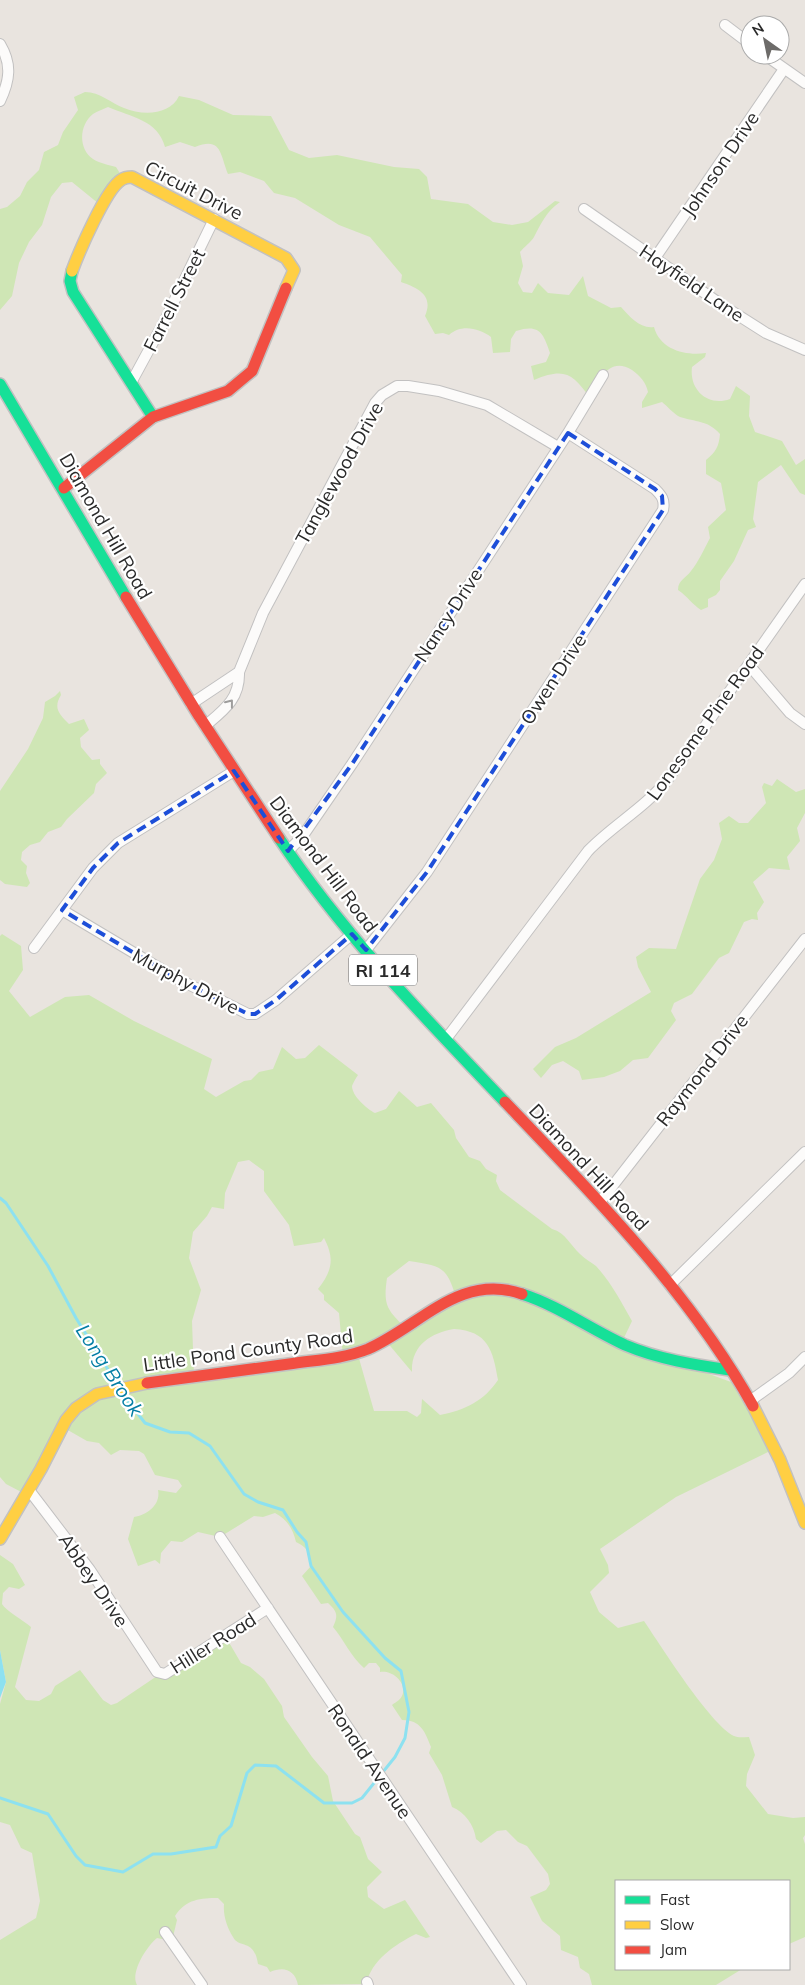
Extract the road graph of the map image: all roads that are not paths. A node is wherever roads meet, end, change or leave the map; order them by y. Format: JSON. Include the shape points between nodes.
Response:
{"nodes":[{"id":1,"x":724,"y":25,"type":"dead end"},
{"id":2,"x":740,"y":37,"type":"edge"},
{"id":3,"x":0,"y":44,"type":"edge"},
{"id":4,"x":779,"y":65,"type":"edge"},
{"id":5,"x":784,"y":69,"type":"junction"},
{"id":6,"x":805,"y":82,"type":"edge"},
{"id":7,"x":0,"y":101,"type":"edge"},
{"id":8,"x":584,"y":209,"type":"dead end"},
{"id":9,"x":214,"y":219,"type":"junction"},
{"id":10,"x":656,"y":258,"type":"junction"},
{"id":11,"x":805,"y":350,"type":"edge"},
{"id":12,"x":603,"y":375,"type":"dead end"},
{"id":13,"x":132,"y":381,"type":"junction"},
{"id":14,"x":0,"y":384,"type":"edge"},
{"id":15,"x":153,"y":417,"type":"junction"},
{"id":16,"x":568,"y":433,"type":"junction"},
{"id":17,"x":558,"y":447,"type":"junction"},
{"id":18,"x":64,"y":488,"type":"junction"},
{"id":19,"x":805,"y":584,"type":"edge"},
{"id":20,"x":749,"y":665,"type":"junction"},
{"id":21,"x":240,"y":672,"type":"junction"},
{"id":22,"x":191,"y":704,"type":"junction"},
{"id":23,"x":805,"y":724,"type":"edge"},
{"id":24,"x":205,"y":726,"type":"junction"},
{"id":25,"x":234,"y":771,"type":"junction"},
{"id":26,"x":288,"y":851,"type":"junction"},
{"id":27,"x":62,"y":910,"type":"junction"},
{"id":28,"x":352,"y":934,"type":"junction"},
{"id":29,"x":805,"y":939,"type":"edge"},
{"id":30,"x":34,"y":948,"type":"dead end"},
{"id":31,"x":366,"y":950,"type":"junction"},
{"id":32,"x":446,"y":1039,"type":"junction"},
{"id":33,"x":805,"y":1152,"type":"edge"},
{"id":34,"x":600,"y":1202,"type":"junction"},
{"id":35,"x":670,"y":1285,"type":"junction"},
{"id":36,"x":805,"y":1357,"type":"edge"},
{"id":37,"x":730,"y":1370,"type":"junction"},
{"id":38,"x":750,"y":1401,"type":"junction"},
{"id":39,"x":29,"y":1490,"type":"junction"},
{"id":40,"x":805,"y":1523,"type":"edge"},
{"id":41,"x":220,"y":1537,"type":"dead end"},
{"id":42,"x":0,"y":1539,"type":"edge"},
{"id":43,"x":268,"y":1608,"type":"junction"},
{"id":44,"x":157,"y":1672,"type":"joint"},
{"id":45,"x":165,"y":1932,"type":"dead end"},
{"id":46,"x":202,"y":1985,"type":"edge"},
{"id":47,"x":521,"y":1985,"type":"edge"}],
"edges":[{"from":1,"to":2,"type":"street"},
{"from":3,"to":7,"type":"street","via":[[10,72]]},
{"from":4,"to":5,"type":"street"},
{"from":5,"to":6,"type":"street"},
{"from":5,"to":10,"type":"street","name":"Johnson Drive"},
{"from":8,"to":10,"type":"street","name":"Hayfield Lane"},
{"from":9,"to":13,"type":"street","name":"Farrell Street"},
{"from":9,"to":13,"type":"street","name":"Circuit Drive","via":[[138,178],[128,176],[120,180],[109,195],[73,268],[70,284]]},
{"from":9,"to":15,"type":"street","name":"Circuit Drive","via":[[281,254],[294,270],[247,377],[228,391]]},
{"from":10,"to":11,"type":"street","name":"Hayfield Lane","via":[[751,324]]},
{"from":12,"to":16,"type":"street","name":"Nancy Drive"},
{"from":13,"to":15,"type":"street","name":"Circuit Drive"},
{"from":14,"to":18,"type":"street","name":"Diamond Hill Road","number":"RI 114"},
{"from":15,"to":18,"type":"street","name":"Circuit Drive"},
{"from":16,"to":17,"type":"street","name":"Nancy Drive"},
{"from":16,"to":31,"type":"street","name":"Owen Drive","via":[[655,489],[662,496],[663,510],[427,872]]},
{"from":17,"to":21,"type":"street","name":"Tanglewood Drive","via":[[516,420],[476,401],[408,386],[389,390],[376,403],[271,596]]},
{"from":17,"to":26,"type":"street","name":"Nancy Drive","via":[[352,764],[302,837]]},
{"from":18,"to":22,"type":"street","name":"Diamond Hill Road","number":"RI 114"},
{"from":19,"to":20,"type":"street","name":"Lonesome Pine Road"},
{"from":20,"to":23,"type":"street","via":[[778,700]]},
{"from":20,"to":32,"type":"street","name":"Lonesome Pine Road","via":[[668,779],[645,804],[588,850]]},
{"from":21,"to":22,"type":"street"},
{"from":24,"to":21,"type":"street","name":"Tanglewood Drive","one_way":true,"via":[[230,705],[240,685]]},
{"from":22,"to":24,"type":"street","name":"Diamond Hill Road","number":"RI 114"},
{"from":24,"to":25,"type":"street","name":"Diamond Hill Road","number":"RI 114"},
{"from":25,"to":26,"type":"street","name":"Diamond Hill Road","number":"RI 114"},
{"from":25,"to":27,"type":"street","via":[[118,843],[93,868]]},
{"from":26,"to":28,"type":"street","name":"Diamond Hill Road","number":"RI 114"},
{"from":27,"to":28,"type":"street","name":"Murphy Drive","via":[[176,978],[248,1014],[255,1014],[276,1000]]},
{"from":27,"to":30,"type":"street"},
{"from":28,"to":31,"type":"street","name":"Diamond Hill Road","number":"RI 114"},
{"from":29,"to":34,"type":"street","name":"Raymond Drive"},
{"from":31,"to":32,"type":"street","name":"Diamond Hill Road","number":"RI 114"},
{"from":32,"to":34,"type":"street","name":"Diamond Hill Road","number":"RI 114"},
{"from":33,"to":35,"type":"street"},
{"from":34,"to":35,"type":"street","name":"Diamond Hill Road","number":"RI 114"},
{"from":35,"to":37,"type":"street","name":"Diamond Hill Road","number":"RI 114"},
{"from":36,"to":38,"type":"street"},
{"from":37,"to":38,"type":"street","name":"Diamond Hill Road","number":"RI 114"},
{"from":37,"to":39,"type":"street","name":"Little Pond County Road","via":[[668,1359],[627,1346],[533,1298],[486,1288],[450,1299],[376,1346],[351,1355],[128,1386],[97,1394],[76,1408],[66,1420]]},
{"from":38,"to":40,"type":"street","name":"Diamond Hill Road","number":"RI 114"},
{"from":39,"to":42,"type":"street","name":"Little Pond County Road"},
{"from":39,"to":44,"type":"street","name":"Abbey Drive","via":[[90,1570]]},
{"from":41,"to":43,"type":"street","name":"Ronald Avenue"},
{"from":43,"to":44,"type":"street","name":"Hiller Road","via":[[165,1674]]},
{"from":43,"to":47,"type":"street","name":"Ronald Avenue"},
{"from":45,"to":46,"type":"street"}]}
